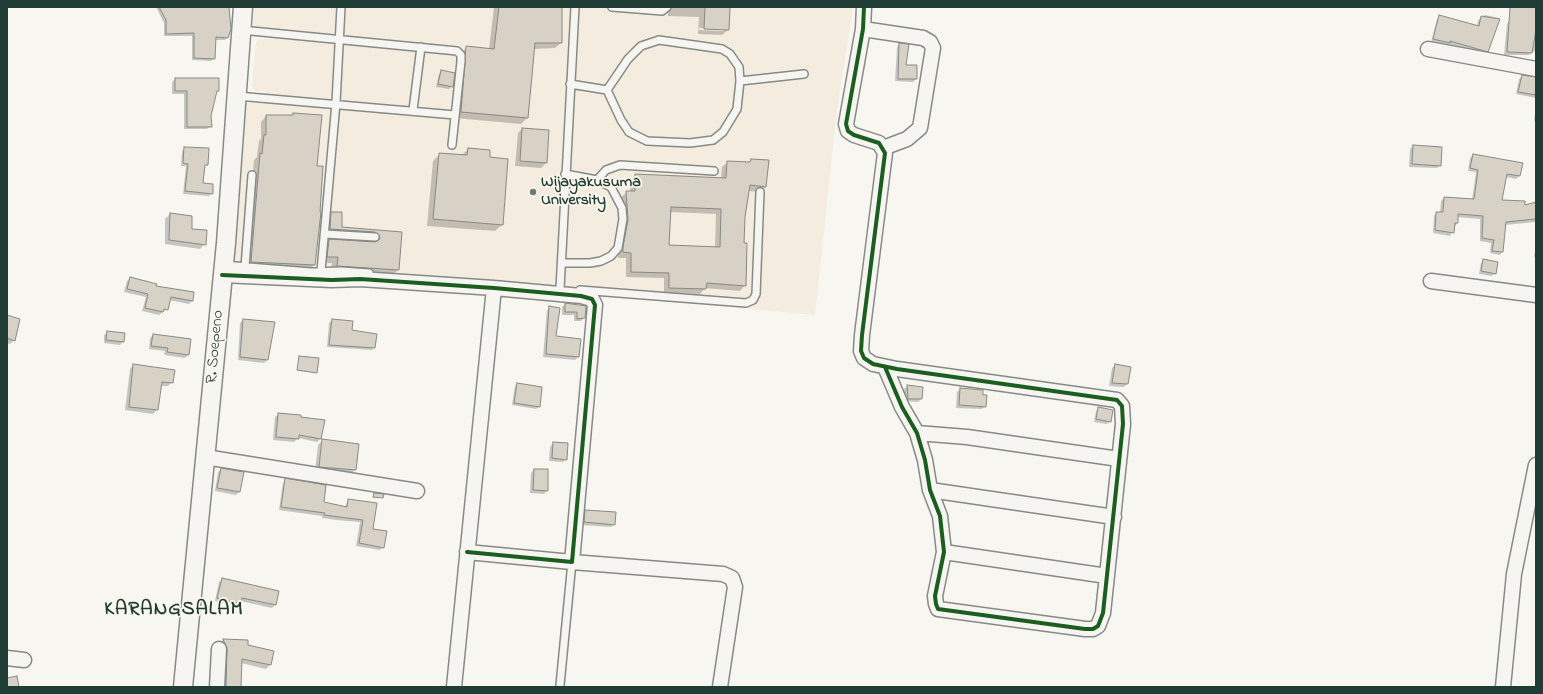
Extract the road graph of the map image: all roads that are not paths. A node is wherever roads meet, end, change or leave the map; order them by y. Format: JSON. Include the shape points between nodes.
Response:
{"nodes":[{"id":1,"x":243,"y":7,"type":"edge"},
{"id":2,"x":341,"y":7,"type":"edge"},
{"id":3,"x":575,"y":7,"type":"edge"},
{"id":4,"x":612,"y":7,"type":"edge"},
{"id":5,"x":667,"y":7,"type":"edge"},
{"id":6,"x":864,"y":7,"type":"edge"},
{"id":7,"x":863,"y":29,"type":"junction"},
{"id":8,"x":241,"y":30,"type":"junction"},
{"id":9,"x":340,"y":39,"type":"junction"},
{"id":10,"x":422,"y":47,"type":"junction"},
{"id":11,"x":1428,"y":49,"type":"dead end"},
{"id":12,"x":1536,"y":69,"type":"edge"},
{"id":13,"x":804,"y":74,"type":"dead end"},
{"id":14,"x":740,"y":81,"type":"junction"},
{"id":15,"x":570,"y":84,"type":"junction"},
{"id":16,"x":607,"y":90,"type":"junction"},
{"id":17,"x":237,"y":96,"type":"junction"},
{"id":18,"x":336,"y":103,"type":"junction"},
{"id":19,"x":413,"y":110,"type":"junction"},
{"id":20,"x":455,"y":115,"type":"junction"},
{"id":21,"x":452,"y":145,"type":"dead end"},
{"id":22,"x":883,"y":148,"type":"junction"},
{"id":23,"x":714,"y":171,"type":"dead end"},
{"id":24,"x":565,"y":174,"type":"junction"},
{"id":25,"x":252,"y":175,"type":"dead end"},
{"id":26,"x":597,"y":180,"type":"junction"},
{"id":27,"x":760,"y":192,"type":"dead end"},
{"id":28,"x":325,"y":234,"type":"junction"},
{"id":29,"x":375,"y":237,"type":"dead end"},
{"id":30,"x":562,"y":263,"type":"junction"},
{"id":31,"x":245,"y":267,"type":"junction"},
{"id":32,"x":223,"y":270,"type":"junction"},
{"id":33,"x":321,"y":271,"type":"junction"},
{"id":34,"x":1432,"y":281,"type":"dead end"},
{"id":35,"x":494,"y":288,"type":"junction"},
{"id":36,"x":560,"y":289,"type":"junction"},
{"id":37,"x":1536,"y":295,"type":"edge"},
{"id":38,"x":885,"y":367,"type":"junction"},
{"id":39,"x":917,"y":433,"type":"junction"},
{"id":40,"x":205,"y":457,"type":"junction"},
{"id":41,"x":1119,"y":459,"type":"junction"},
{"id":42,"x":1536,"y":465,"type":"edge"},
{"id":43,"x":930,"y":490,"type":"junction"},
{"id":44,"x":416,"y":491,"type":"dead end"},
{"id":45,"x":1114,"y":517,"type":"junction"},
{"id":46,"x":467,"y":552,"type":"junction"},
{"id":47,"x":944,"y":552,"type":"junction"},
{"id":48,"x":572,"y":562,"type":"junction"},
{"id":49,"x":1107,"y":576,"type":"junction"},
{"id":50,"x":219,"y":649,"type":"dead end"},
{"id":51,"x":7,"y":658,"type":"edge"},
{"id":52,"x":24,"y":660,"type":"dead end"},
{"id":53,"x":560,"y":685,"type":"dead end"},
{"id":54,"x":182,"y":687,"type":"edge"},
{"id":55,"x":217,"y":687,"type":"edge"},
{"id":56,"x":454,"y":687,"type":"edge"},
{"id":57,"x":720,"y":687,"type":"edge"},
{"id":58,"x":1503,"y":687,"type":"edge"}],
"edges":[{"from":1,"to":8,"type":"street","name":"R. Soepeno"},
{"from":2,"to":9,"type":"lane"},
{"from":3,"to":15,"type":"lane"},
{"from":4,"to":5,"type":"lane","via":[[662,10]]},
{"from":6,"to":7,"type":"street"},
{"from":7,"to":22,"type":"street","via":[[846,124],[848,131],[854,135],[879,143]]},
{"from":7,"to":22,"type":"street","via":[[923,38],[930,42],[933,48],[920,128],[907,140]]},
{"from":8,"to":9,"type":"lane"},
{"from":8,"to":17,"type":"street","name":"R. Soepeno"},
{"from":9,"to":10,"type":"lane"},
{"from":9,"to":18,"type":"lane"},
{"from":10,"to":19,"type":"lane"},
{"from":10,"to":20,"type":"lane","via":[[457,51],[461,55]]},
{"from":11,"to":12,"type":"street"},
{"from":13,"to":14,"type":"lane"},
{"from":14,"to":16,"type":"lane","via":[[739,67],[730,54],[722,49],[659,40],[641,46],[628,59]]},
{"from":14,"to":16,"type":"lane","via":[[737,109],[722,132],[712,140],[690,143],[647,141],[629,132]]},
{"from":15,"to":16,"type":"lane"},
{"from":15,"to":24,"type":"lane"},
{"from":17,"to":18,"type":"lane"},
{"from":17,"to":32,"type":"street","name":"R. Soepeno"},
{"from":18,"to":19,"type":"lane"},
{"from":18,"to":28,"type":"lane"},
{"from":19,"to":20,"type":"lane"},
{"from":20,"to":21,"type":"lane"},
{"from":22,"to":38,"type":"street","via":[[884,172],[861,351],[868,361]]},
{"from":23,"to":26,"type":"lane","via":[[620,165],[606,170]]},
{"from":24,"to":26,"type":"lane"},
{"from":24,"to":30,"type":"lane"},
{"from":25,"to":31,"type":"lane"},
{"from":26,"to":30,"type":"lane","via":[[611,187],[622,208],[623,219],[618,248],[601,261]]},
{"from":27,"to":36,"type":"lane","via":[[756,294],[753,300],[746,303]]},
{"from":28,"to":29,"type":"lane"},
{"from":28,"to":33,"type":"lane"},
{"from":30,"to":36,"type":"lane"},
{"from":31,"to":32,"type":"lane"},
{"from":31,"to":33,"type":"lane"},
{"from":32,"to":35,"type":"street","via":[[332,280],[360,279]]},
{"from":32,"to":40,"type":"street","name":"R. Soepeno"},
{"from":33,"to":36,"type":"lane"},
{"from":34,"to":37,"type":"street"},
{"from":35,"to":46,"type":"street"},
{"from":35,"to":48,"type":"street","via":[[590,297],[594,301]]},
{"from":38,"to":39,"type":"street","via":[[902,407]]},
{"from":38,"to":41,"type":"street","via":[[1117,400],[1124,414]]},
{"from":39,"to":41,"type":"street","via":[[967,437]]},
{"from":39,"to":43,"type":"street"},
{"from":40,"to":44,"type":"street"},
{"from":40,"to":54,"type":"street","name":"R. Soepeno"},
{"from":41,"to":45,"type":"street"},
{"from":42,"to":58,"type":"street","via":[[1514,574]]},
{"from":43,"to":45,"type":"street"},
{"from":43,"to":47,"type":"street","via":[[940,516]]},
{"from":45,"to":49,"type":"street"},
{"from":46,"to":48,"type":"street"},
{"from":46,"to":56,"type":"street"},
{"from":47,"to":49,"type":"street"},
{"from":47,"to":49,"type":"street","via":[[935,596],[938,609],[948,611],[1093,629],[1098,626],[1103,613]]},
{"from":48,"to":53,"type":"lane"},
{"from":48,"to":57,"type":"street","via":[[723,574],[732,578],[734,587]]},
{"from":50,"to":55,"type":"street"},
{"from":51,"to":52,"type":"street"}]}
